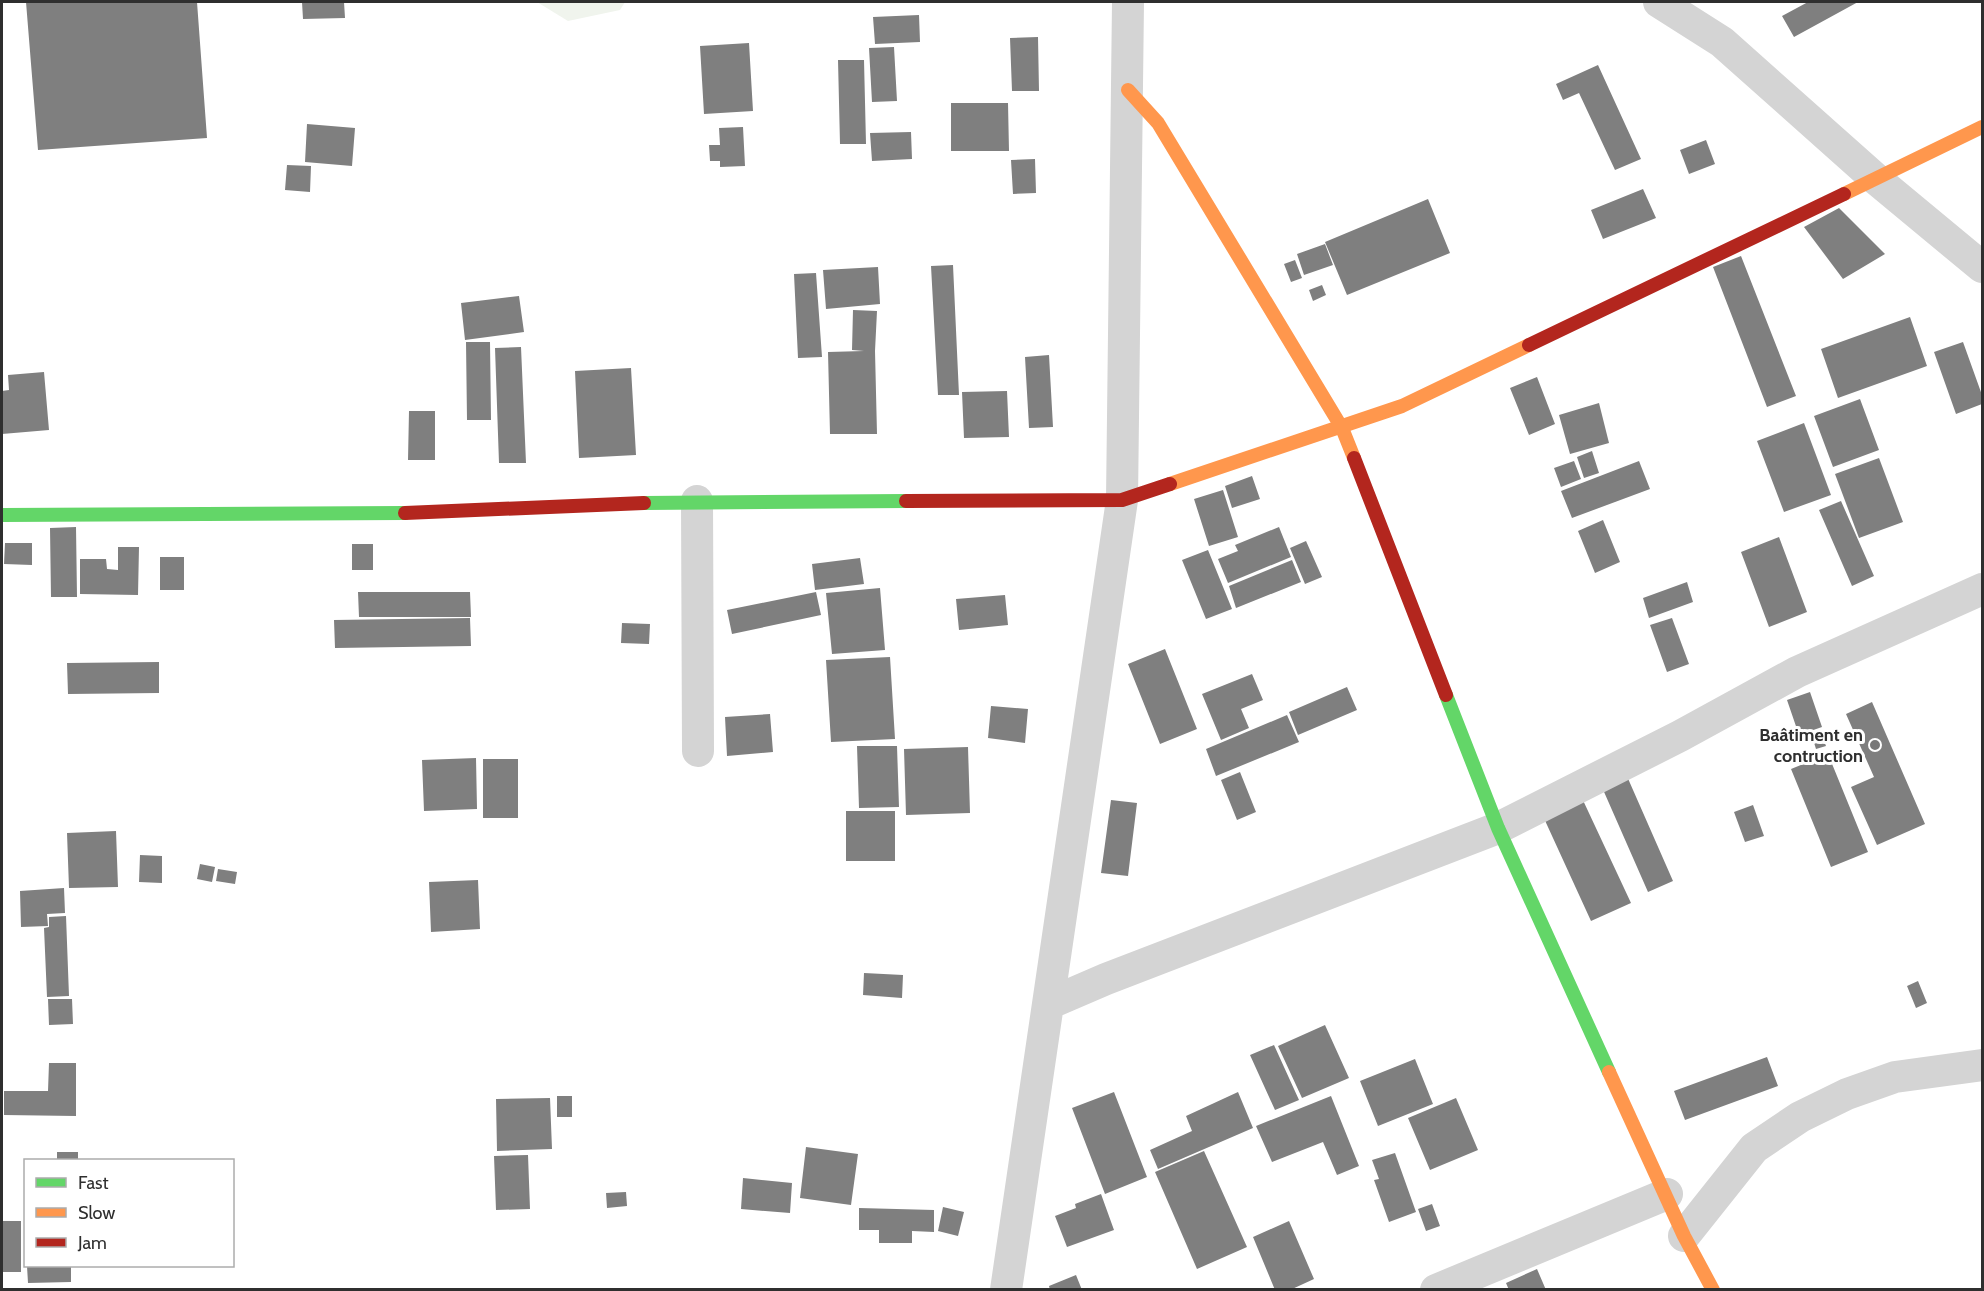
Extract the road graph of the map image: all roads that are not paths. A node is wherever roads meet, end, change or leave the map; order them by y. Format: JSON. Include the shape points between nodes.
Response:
{"nodes":[{"id":1,"x":1128,"y":2,"type":"edge"},
{"id":2,"x":1659,"y":2,"type":"edge"},
{"id":3,"x":1128,"y":90,"type":"junction"},
{"id":4,"x":1983,"y":127,"type":"edge"},
{"id":5,"x":1877,"y":180,"type":"junction"},
{"id":6,"x":1983,"y":267,"type":"edge"},
{"id":7,"x":1342,"y":428,"type":"junction"},
{"id":8,"x":1122,"y":500,"type":"junction"},
{"id":9,"x":697,"y":501,"type":"junction"},
{"id":10,"x":2,"y":515,"type":"edge"},
{"id":11,"x":1983,"y":589,"type":"edge"},
{"id":12,"x":698,"y":751,"type":"dead end"},
{"id":13,"x":1498,"y":828,"type":"junction"},
{"id":14,"x":1048,"y":1004,"type":"junction"},
{"id":15,"x":1983,"y":1065,"type":"edge"},
{"id":16,"x":1666,"y":1194,"type":"junction"},
{"id":17,"x":1684,"y":1236,"type":"junction"},
{"id":18,"x":1006,"y":1290,"type":"edge"},
{"id":19,"x":1436,"y":1290,"type":"edge"},
{"id":20,"x":1713,"y":1290,"type":"edge"}],
"edges":[{"from":1,"to":3,"type":"street"},
{"from":2,"to":5,"type":"street","via":[[1722,42]]},
{"from":3,"to":7,"type":"street","via":[[1158,123]]},
{"from":3,"to":8,"type":"street"},
{"from":4,"to":5,"type":"street"},
{"from":5,"to":6,"type":"street"},
{"from":5,"to":7,"type":"street","via":[[1402,406]]},
{"from":7,"to":8,"type":"street"},
{"from":7,"to":13,"type":"street"},
{"from":8,"to":9,"type":"street"},
{"from":8,"to":14,"type":"street"},
{"from":9,"to":10,"type":"street","via":[[406,513]]},
{"from":9,"to":12,"type":"street"},
{"from":11,"to":13,"type":"street","via":[[1797,672]]},
{"from":13,"to":14,"type":"street"},
{"from":13,"to":16,"type":"street"},
{"from":14,"to":18,"type":"street"},
{"from":15,"to":17,"type":"street","via":[[1895,1077],[1800,1117],[1754,1148]]},
{"from":16,"to":17,"type":"street"},
{"from":16,"to":19,"type":"street"},
{"from":17,"to":20,"type":"street"}]}
